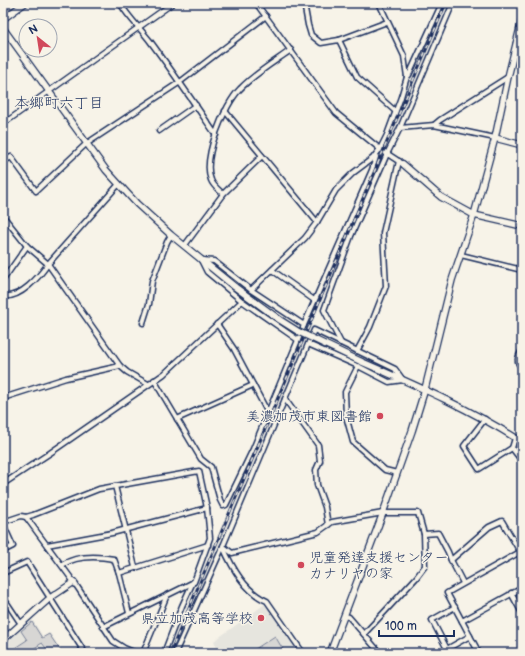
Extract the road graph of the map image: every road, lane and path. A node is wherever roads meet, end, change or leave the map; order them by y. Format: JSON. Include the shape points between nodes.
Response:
{"nodes":[{"id":1,"x":25,"y":3,"type":"edge"},
{"id":2,"x":120,"y":3,"type":"edge"},
{"id":3,"x":173,"y":3,"type":"edge"},
{"id":4,"x":256,"y":3,"type":"edge"},
{"id":5,"x":304,"y":3,"type":"edge"},
{"id":6,"x":379,"y":3,"type":"edge"},
{"id":7,"x":442,"y":3,"type":"edge"},
{"id":8,"x":453,"y":3,"type":"edge"},
{"id":9,"x":266,"y":16,"type":"junction"},
{"id":10,"x":3,"y":19,"type":"edge"},
{"id":11,"x":522,"y":20,"type":"edge"},
{"id":12,"x":387,"y":22,"type":"junction"},
{"id":13,"x":140,"y":27,"type":"junction"},
{"id":14,"x":3,"y":28,"type":"edge"},
{"id":15,"x":339,"y":40,"type":"junction"},
{"id":16,"x":516,"y":43,"type":"junction"},
{"id":17,"x":522,"y":47,"type":"edge"},
{"id":18,"x":291,"y":50,"type":"junction"},
{"id":19,"x":407,"y":77,"type":"junction"},
{"id":20,"x":508,"y":77,"type":"junction"},
{"id":21,"x":180,"y":82,"type":"junction"},
{"id":22,"x":48,"y":91,"type":"junction"},
{"id":23,"x":196,"y":105,"type":"junction"},
{"id":24,"x":225,"y":111,"type":"junction"},
{"id":25,"x":395,"y":111,"type":"junction"},
{"id":26,"x":3,"y":124,"type":"edge"},
{"id":27,"x":434,"y":125,"type":"junction"},
{"id":28,"x":400,"y":128,"type":"junction"},
{"id":29,"x":159,"y":131,"type":"dead end"},
{"id":30,"x":216,"y":135,"type":"junction"},
{"id":31,"x":495,"y":138,"type":"junction"},
{"id":32,"x":86,"y":144,"type":"junction"},
{"id":33,"x":522,"y":145,"type":"edge"},
{"id":34,"x":379,"y":151,"type":"junction"},
{"id":35,"x":387,"y":154,"type":"junction"},
{"id":36,"x":262,"y":156,"type":"junction"},
{"id":37,"x":3,"y":162,"type":"edge"},
{"id":38,"x":401,"y":162,"type":"junction"},
{"id":39,"x":119,"y":184,"type":"junction"},
{"id":40,"x":223,"y":194,"type":"junction"},
{"id":41,"x":474,"y":215,"type":"junction"},
{"id":42,"x":3,"y":216,"type":"edge"},
{"id":43,"x":317,"y":222,"type":"junction"},
{"id":44,"x":522,"y":226,"type":"edge"},
{"id":45,"x":171,"y":235,"type":"junction"},
{"id":46,"x":27,"y":246,"type":"junction"},
{"id":47,"x":185,"y":246,"type":"junction"},
{"id":48,"x":461,"y":255,"type":"junction"},
{"id":49,"x":201,"y":260,"type":"junction"},
{"id":50,"x":48,"y":264,"type":"junction"},
{"id":51,"x":272,"y":270,"type":"junction"},
{"id":52,"x":522,"y":270,"type":"edge"},
{"id":53,"x":3,"y":280,"type":"edge"},
{"id":54,"x":251,"y":290,"type":"junction"},
{"id":55,"x":3,"y":296,"type":"edge"},
{"id":56,"x":242,"y":300,"type":"junction"},
{"id":57,"x":314,"y":300,"type":"junction"},
{"id":58,"x":143,"y":324,"type":"dead end"},
{"id":59,"x":217,"y":324,"type":"junction"},
{"id":60,"x":304,"y":325,"type":"junction"},
{"id":61,"x":298,"y":340,"type":"junction"},
{"id":62,"x":341,"y":343,"type":"junction"},
{"id":63,"x":308,"y":344,"type":"junction"},
{"id":64,"x":522,"y":350,"type":"edge"},
{"id":65,"x":357,"y":351,"type":"junction"},
{"id":66,"x":359,"y":364,"type":"junction"},
{"id":67,"x":120,"y":366,"type":"junction"},
{"id":68,"x":522,"y":368,"type":"edge"},
{"id":69,"x":154,"y":380,"type":"junction"},
{"id":70,"x":403,"y":380,"type":"junction"},
{"id":71,"x":148,"y":384,"type":"junction"},
{"id":72,"x":252,"y":385,"type":"junction"},
{"id":73,"x":425,"y":389,"type":"junction"},
{"id":74,"x":3,"y":398,"type":"edge"},
{"id":75,"x":285,"y":399,"type":"junction"},
{"id":76,"x":268,"y":413,"type":"junction"},
{"id":77,"x":177,"y":419,"type":"junction"},
{"id":78,"x":484,"y":419,"type":"junction"},
{"id":79,"x":516,"y":438,"type":"junction"},
{"id":80,"x":522,"y":442,"type":"edge"},
{"id":81,"x":512,"y":448,"type":"junction"},
{"id":82,"x":522,"y":461,"type":"edge"},
{"id":83,"x":397,"y":473,"type":"junction"},
{"id":84,"x":3,"y":484,"type":"edge"},
{"id":85,"x":115,"y":486,"type":"junction"},
{"id":86,"x":206,"y":508,"type":"junction"},
{"id":87,"x":383,"y":513,"type":"junction"},
{"id":88,"x":26,"y":517,"type":"junction"},
{"id":89,"x":3,"y":523,"type":"edge"},
{"id":90,"x":328,"y":525,"type":"junction"},
{"id":91,"x":127,"y":529,"type":"junction"},
{"id":92,"x":424,"y":534,"type":"junction"},
{"id":93,"x":47,"y":545,"type":"junction"},
{"id":94,"x":208,"y":545,"type":"junction"},
{"id":95,"x":222,"y":546,"type":"junction"},
{"id":96,"x":3,"y":551,"type":"edge"},
{"id":97,"x":521,"y":554,"type":"edge"},
{"id":98,"x":451,"y":560,"type":"junction"},
{"id":99,"x":62,"y":565,"type":"junction"},
{"id":100,"x":135,"y":568,"type":"junction"},
{"id":101,"x":3,"y":572,"type":"edge"},
{"id":102,"x":119,"y":573,"type":"junction"},
{"id":103,"x":74,"y":582,"type":"junction"},
{"id":104,"x":194,"y":582,"type":"junction"},
{"id":105,"x":463,"y":583,"type":"junction"},
{"id":106,"x":522,"y":588,"type":"edge"},
{"id":107,"x":511,"y":593,"type":"junction"},
{"id":108,"x":167,"y":595,"type":"junction"},
{"id":109,"x":3,"y":597,"type":"edge"},
{"id":110,"x":50,"y":598,"type":"junction"},
{"id":111,"x":455,"y":607,"type":"junction"},
{"id":112,"x":129,"y":613,"type":"junction"},
{"id":113,"x":522,"y":613,"type":"edge"},
{"id":114,"x":345,"y":616,"type":"junction"},
{"id":115,"x":462,"y":621,"type":"junction"},
{"id":116,"x":20,"y":624,"type":"junction"},
{"id":117,"x":104,"y":627,"type":"junction"},
{"id":118,"x":364,"y":634,"type":"junction"},
{"id":119,"x":470,"y":636,"type":"junction"},
{"id":120,"x":3,"y":640,"type":"edge"},
{"id":121,"x":85,"y":653,"type":"edge"},
{"id":122,"x":136,"y":653,"type":"edge"},
{"id":123,"x":143,"y":653,"type":"edge"},
{"id":124,"x":164,"y":653,"type":"edge"},
{"id":125,"x":175,"y":653,"type":"edge"},
{"id":126,"x":303,"y":653,"type":"edge"},
{"id":127,"x":330,"y":653,"type":"edge"},
{"id":128,"x":380,"y":653,"type":"edge"},
{"id":129,"x":479,"y":653,"type":"edge"}],
"edges":[{"from":1,"to":10,"type":"street"},
{"from":2,"to":13,"type":"street"},
{"from":3,"to":13,"type":"street"},
{"from":4,"to":9,"type":"street"},
{"from":5,"to":15,"type":"street","via":[[311,35],[321,43]]},
{"from":6,"to":12,"type":"street"},
{"from":7,"to":19,"type":"street"},
{"from":8,"to":28,"type":"street"},
{"from":9,"to":18,"type":"street"},
{"from":9,"to":21,"type":"street"},
{"from":11,"to":16,"type":"street"},
{"from":12,"to":15,"type":"street"},
{"from":12,"to":19,"type":"street","via":[[404,56]]},
{"from":13,"to":21,"type":"street"},
{"from":13,"to":22,"type":"street"},
{"from":14,"to":22,"type":"street"},
{"from":15,"to":25,"type":"street","via":[[357,77]]},
{"from":16,"to":17,"type":"street"},
{"from":16,"to":20,"type":"street"},
{"from":18,"to":24,"type":"street","via":[[247,82]]},
{"from":18,"to":34,"type":"street","via":[[336,113]]},
{"from":19,"to":25,"type":"street"},
{"from":20,"to":27,"type":"street"},
{"from":20,"to":31,"type":"street"},
{"from":21,"to":23,"type":"street"},
{"from":21,"to":32,"type":"street"},
{"from":22,"to":26,"type":"street"},
{"from":22,"to":32,"type":"street"},
{"from":23,"to":29,"type":"street"},
{"from":23,"to":30,"type":"street"},
{"from":24,"to":30,"type":"street"},
{"from":24,"to":36,"type":"street"},
{"from":25,"to":34,"type":"street"},
{"from":27,"to":28,"type":"street"},
{"from":27,"to":31,"type":"street"},
{"from":28,"to":35,"type":"street"},
{"from":30,"to":40,"type":"street","via":[[209,160],[210,179]]},
{"from":31,"to":33,"type":"street"},
{"from":31,"to":41,"type":"street"},
{"from":32,"to":37,"type":"street","via":[[36,191],[11,157]]},
{"from":32,"to":39,"type":"street"},
{"from":34,"to":35,"type":"street"},
{"from":34,"to":43,"type":"street","via":[[336,190]]},
{"from":34,"to":57,"type":"street"},
{"from":35,"to":38,"type":"street"},
{"from":35,"to":62,"type":"street","via":[[351,236],[324,310]]},
{"from":36,"to":40,"type":"street"},
{"from":36,"to":43,"type":"street"},
{"from":38,"to":41,"type":"street","via":[[441,197]]},
{"from":38,"to":65,"type":"street","via":[[383,233],[386,286],[370,327]]},
{"from":39,"to":45,"type":"street"},
{"from":39,"to":50,"type":"street"},
{"from":40,"to":47,"type":"street"},
{"from":41,"to":44,"type":"street"},
{"from":41,"to":48,"type":"street"},
{"from":42,"to":46,"type":"street"},
{"from":43,"to":51,"type":"street","via":[[305,238]]},
{"from":45,"to":47,"type":"street"},
{"from":45,"to":58,"type":"street","via":[[152,282]]},
{"from":46,"to":50,"type":"street"},
{"from":46,"to":53,"type":"street"},
{"from":47,"to":49,"type":"street"},
{"from":48,"to":52,"type":"street"},
{"from":48,"to":73,"type":"street","via":[[452,280]]},
{"from":49,"to":54,"type":"street","via":[[214,261]]},
{"from":49,"to":56,"type":"street","via":[[207,272]]},
{"from":49,"to":66,"type":"street","bridge":true,"via":[[280,320]]},
{"from":50,"to":55,"type":"street","via":[[38,278],[19,292],[9,297]]},
{"from":50,"to":67,"type":"street"},
{"from":51,"to":54,"type":"street"},
{"from":51,"to":57,"type":"street"},
{"from":54,"to":60,"type":"street"},
{"from":56,"to":59,"type":"street"},
{"from":56,"to":61,"type":"street"},
{"from":57,"to":60,"type":"street"},
{"from":59,"to":69,"type":"street","via":[[164,374]]},
{"from":59,"to":72,"type":"street","via":[[234,349]]},
{"from":60,"to":61,"type":"street"},
{"from":61,"to":76,"type":"street"},
{"from":62,"to":63,"type":"street","via":[[314,330]]},
{"from":62,"to":65,"type":"street"},
{"from":63,"to":66,"type":"street"},
{"from":63,"to":75,"type":"street"},
{"from":64,"to":68,"type":"street","via":[[518,363]]},
{"from":65,"to":70,"type":"street","via":[[395,369]]},
{"from":66,"to":70,"type":"street"},
{"from":66,"to":83,"type":"street","via":[[345,392],[346,416],[353,442],[385,470]]},
{"from":67,"to":71,"type":"street"},
{"from":67,"to":74,"type":"street","via":[[66,378]]},
{"from":69,"to":71,"type":"street"},
{"from":69,"to":77,"type":"street"},
{"from":70,"to":73,"type":"street"},
{"from":71,"to":84,"type":"street"},
{"from":72,"to":76,"type":"street"},
{"from":72,"to":77,"type":"street"},
{"from":73,"to":78,"type":"street"},
{"from":73,"to":83,"type":"street"},
{"from":75,"to":90,"type":"street","via":[[318,445],[320,461],[316,470],[317,485]]},
{"from":75,"to":95,"type":"street"},
{"from":76,"to":77,"type":"street","via":[[226,505],[223,506],[211,467],[201,459]]},
{"from":78,"to":79,"type":"street"},
{"from":78,"to":81,"type":"street","via":[[464,446],[479,469]]},
{"from":79,"to":80,"type":"street"},
{"from":79,"to":81,"type":"street"},
{"from":81,"to":82,"type":"street"},
{"from":83,"to":87,"type":"street"},
{"from":85,"to":86,"type":"street","via":[[199,471]]},
{"from":85,"to":88,"type":"street","via":[[98,489]]},
{"from":85,"to":91,"type":"street"},
{"from":86,"to":91,"type":"street"},
{"from":86,"to":94,"type":"street","via":[[210,538]]},
{"from":87,"to":90,"type":"street","via":[[332,522]]},
{"from":87,"to":92,"type":"street","via":[[418,512]]},
{"from":87,"to":114,"type":"street"},
{"from":88,"to":89,"type":"street","via":[[21,516]]},
{"from":88,"to":93,"type":"street"},
{"from":89,"to":96,"type":"street","via":[[13,546]]},
{"from":90,"to":95,"type":"street","via":[[318,532],[232,553]]},
{"from":91,"to":93,"type":"street"},
{"from":91,"to":100,"type":"street"},
{"from":92,"to":98,"type":"street","via":[[438,533]]},
{"from":92,"to":118,"type":"street","via":[[425,566]]},
{"from":93,"to":99,"type":"street"},
{"from":94,"to":100,"type":"street"},
{"from":94,"to":104,"type":"street"},
{"from":95,"to":125,"type":"street"},
{"from":95,"to":126,"type":"street","via":[[232,567],[247,586],[267,602]]},
{"from":97,"to":98,"type":"street","via":[[502,521],[489,527]]},
{"from":97,"to":105,"type":"street"},
{"from":98,"to":105,"type":"street"},
{"from":99,"to":102,"type":"street","via":[[73,560],[97,556],[114,559]]},
{"from":99,"to":103,"type":"street"},
{"from":100,"to":102,"type":"street"},
{"from":101,"to":110,"type":"street","via":[[27,562]]},
{"from":102,"to":112,"type":"street"},
{"from":103,"to":110,"type":"street"},
{"from":103,"to":117,"type":"street"},
{"from":104,"to":108,"type":"street"},
{"from":104,"to":124,"type":"street"},
{"from":105,"to":111,"type":"street","via":[[447,593]]},
{"from":106,"to":107,"type":"street"},
{"from":107,"to":113,"type":"street"},
{"from":107,"to":115,"type":"street"},
{"from":108,"to":112,"type":"street"},
{"from":108,"to":123,"type":"street"},
{"from":109,"to":116,"type":"street"},
{"from":110,"to":116,"type":"street"},
{"from":110,"to":121,"type":"street"},
{"from":111,"to":115,"type":"street"},
{"from":111,"to":119,"type":"street","via":[[432,620],[447,649]]},
{"from":112,"to":117,"type":"street"},
{"from":114,"to":118,"type":"street","via":[[349,617]]},
{"from":114,"to":127,"type":"street"},
{"from":115,"to":119,"type":"street"},
{"from":116,"to":120,"type":"street"},
{"from":117,"to":122,"type":"street","via":[[114,641]]},
{"from":118,"to":128,"type":"street"},
{"from":119,"to":129,"type":"street"}]}
